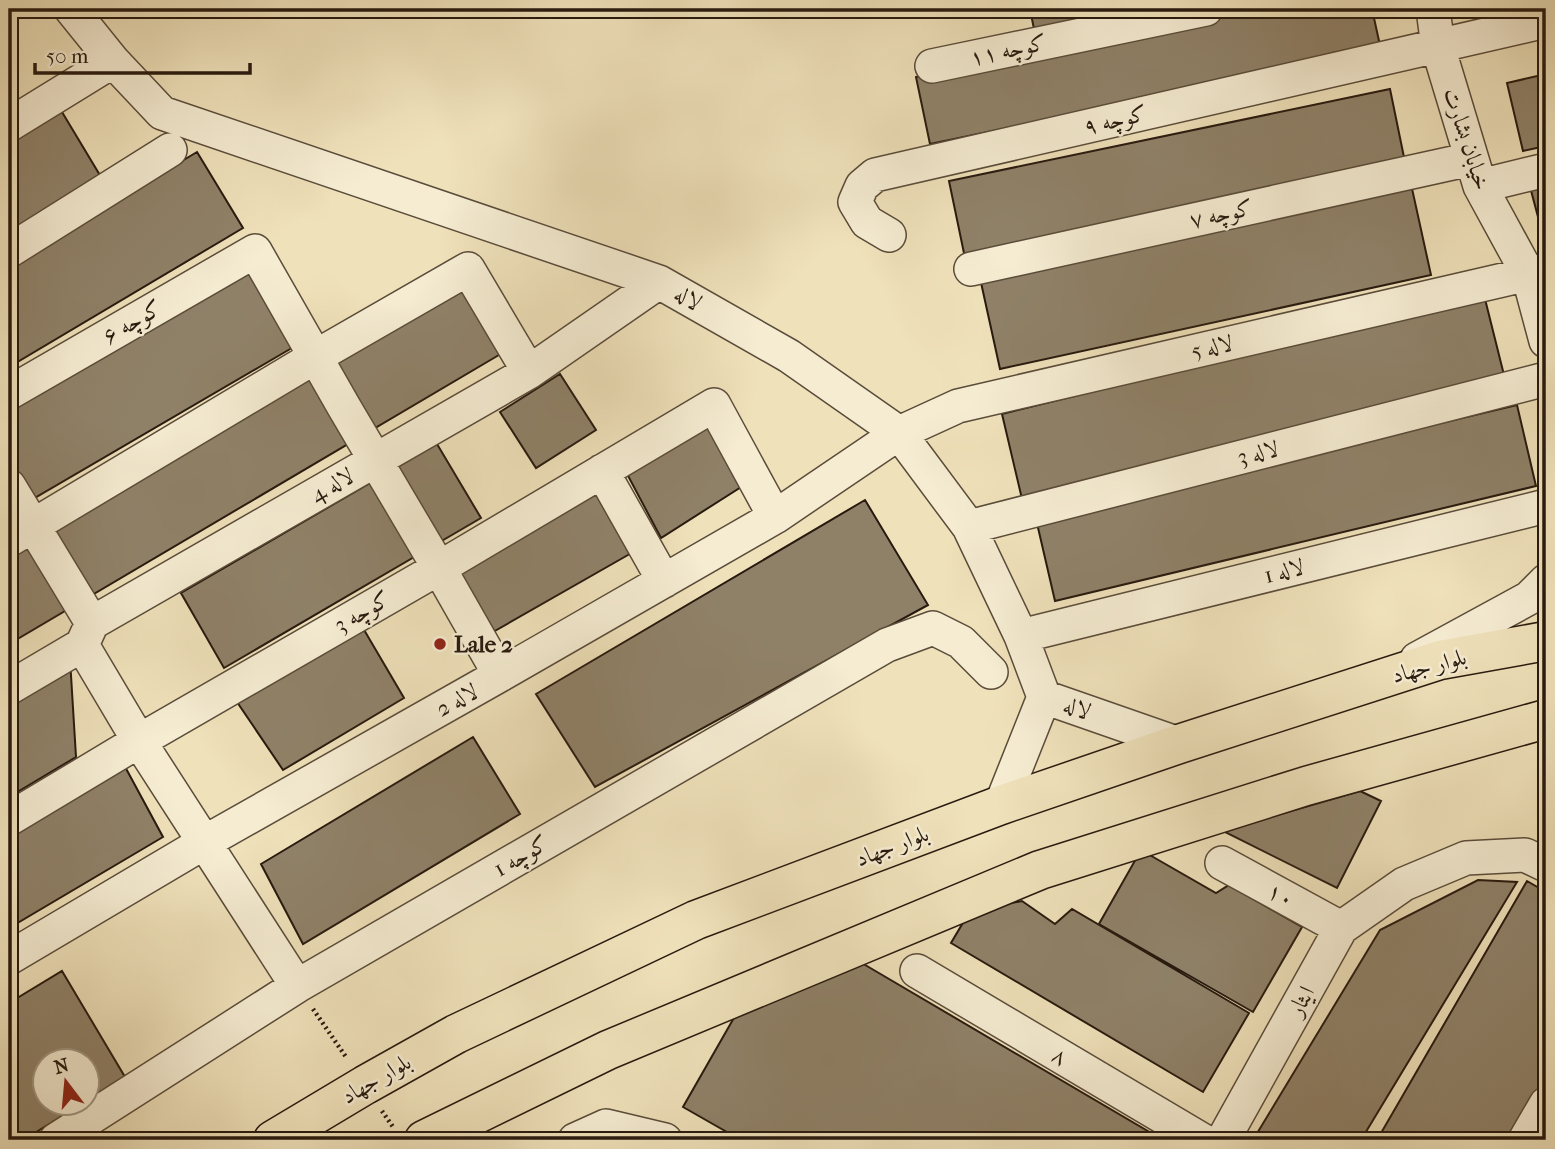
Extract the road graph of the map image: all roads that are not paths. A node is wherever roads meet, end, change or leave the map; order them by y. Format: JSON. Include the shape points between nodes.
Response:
{"nodes":[{"id":1,"x":71,"y":9,"type":"edge"},
{"id":2,"x":1206,"y":9,"type":"edge"},
{"id":3,"x":1433,"y":9,"type":"edge"},
{"id":4,"x":1546,"y":21,"type":"edge"},
{"id":5,"x":1438,"y":47,"type":"junction"},
{"id":6,"x":113,"y":61,"type":"junction"},
{"id":7,"x":932,"y":65,"type":"dead end"},
{"id":8,"x":9,"y":125,"type":"edge"},
{"id":9,"x":170,"y":150,"type":"dead end"},
{"id":10,"x":1546,"y":170,"type":"edge"},
{"id":11,"x":1476,"y":172,"type":"junction"},
{"id":12,"x":889,"y":235,"type":"dead end"},
{"id":13,"x":9,"y":251,"type":"edge"},
{"id":14,"x":971,"y":269,"type":"dead end"},
{"id":15,"x":1537,"y":272,"type":"edge"},
{"id":16,"x":659,"y":282,"type":"junction"},
{"id":17,"x":1546,"y":341,"type":"edge"},
{"id":18,"x":315,"y":357,"type":"junction"},
{"id":19,"x":529,"y":372,"type":"junction"},
{"id":20,"x":1546,"y":379,"type":"edge"},
{"id":21,"x":9,"y":393,"type":"edge"},
{"id":22,"x":899,"y":433,"type":"junction"},
{"id":23,"x":376,"y":460,"type":"junction"},
{"id":24,"x":603,"y":471,"type":"junction"},
{"id":25,"x":9,"y":486,"type":"edge"},
{"id":26,"x":1546,"y":506,"type":"edge"},
{"id":27,"x":775,"y":517,"type":"junction"},
{"id":28,"x":969,"y":527,"type":"junction"},
{"id":29,"x":21,"y":533,"type":"edge"},
{"id":30,"x":439,"y":568,"type":"junction"},
{"id":31,"x":664,"y":581,"type":"junction"},
{"id":32,"x":1546,"y":581,"type":"edge"},
{"id":33,"x":87,"y":634,"type":"junction"},
{"id":34,"x":1021,"y":636,"type":"junction"},
{"id":35,"x":1546,"y":641,"type":"edge"},
{"id":36,"x":991,"y":672,"type":"dead end"},
{"id":37,"x":500,"y":675,"type":"junction"},
{"id":38,"x":1381,"y":679,"type":"junction"},
{"id":39,"x":9,"y":688,"type":"edge"},
{"id":40,"x":1044,"y":697,"type":"junction"},
{"id":41,"x":1546,"y":719,"type":"edge"},
{"id":42,"x":139,"y":741,"type":"junction"},
{"id":43,"x":1179,"y":744,"type":"junction"},
{"id":44,"x":1001,"y":805,"type":"junction"},
{"id":45,"x":9,"y":819,"type":"edge"},
{"id":46,"x":205,"y":842,"type":"junction"},
{"id":47,"x":1222,"y":863,"type":"dead end"},
{"id":48,"x":1546,"y":865,"type":"edge"},
{"id":49,"x":1341,"y":928,"type":"junction"},
{"id":50,"x":9,"y":958,"type":"edge"},
{"id":51,"x":917,"y":971,"type":"dead end"},
{"id":52,"x":297,"y":986,"type":"junction"},
{"id":53,"x":1546,"y":1104,"type":"edge"},
{"id":54,"x":56,"y":1140,"type":"edge"},
{"id":55,"x":273,"y":1140,"type":"edge"},
{"id":56,"x":424,"y":1140,"type":"edge"},
{"id":57,"x":575,"y":1140,"type":"edge"},
{"id":58,"x":665,"y":1140,"type":"edge"},
{"id":59,"x":1202,"y":1140,"type":"edge"},
{"id":60,"x":1223,"y":1140,"type":"edge"},
{"id":61,"x":1525,"y":1140,"type":"edge"}],
"edges":[{"from":1,"to":6,"type":"street","name":"لاله"},
{"from":2,"to":7,"type":"street","name":"کوچه ۱۱"},
{"from":3,"to":5,"type":"street","name":"خیابان بشارت"},
{"from":4,"to":5,"type":"street"},
{"from":5,"to":11,"type":"street","name":"خیابان بشارت"},
{"from":5,"to":12,"type":"street","name":"کوچه ۹","via":[[875,175],[862,186],[855,202],[867,222]]},
{"from":6,"to":8,"type":"street"},
{"from":6,"to":16,"type":"street","name":"لاله","via":[[162,113]]},
{"from":9,"to":13,"type":"street"},
{"from":10,"to":11,"type":"street","name":"کوچه ۷"},
{"from":11,"to":14,"type":"street","name":"کوچه ۷"},
{"from":11,"to":15,"type":"street","name":"خیابان بشارت"},
{"from":15,"to":17,"type":"street","name":"خیابان بشارت"},
{"from":15,"to":22,"type":"street","name":"لاله 5","via":[[958,406]]},
{"from":16,"to":19,"type":"street","name":"لاله 4"},
{"from":16,"to":22,"type":"street","name":"لاله","via":[[789,356]]},
{"from":18,"to":19,"type":"street","via":[[468,269]]},
{"from":18,"to":21,"type":"street","name":"کوچه ۶","via":[[256,251]]},
{"from":18,"to":23,"type":"street"},
{"from":18,"to":29,"type":"street"},
{"from":19,"to":23,"type":"street","name":"لاله 4"},
{"from":20,"to":28,"type":"street","name":"لاله 3"},
{"from":22,"to":27,"type":"street","name":"لاله 2"},
{"from":22,"to":28,"type":"street","name":"لاله"},
{"from":23,"to":30,"type":"street"},
{"from":23,"to":33,"type":"street","name":"لاله 4"},
{"from":24,"to":27,"type":"street","name":"کوچه 3","via":[[714,405]]},
{"from":24,"to":30,"type":"street","name":"کوچه 3"},
{"from":24,"to":31,"type":"street"},
{"from":25,"to":29,"type":"street"},
{"from":26,"to":34,"type":"street","name":"لاله 1"},
{"from":27,"to":31,"type":"street","name":"لاله 2"},
{"from":28,"to":34,"type":"street","name":"لاله"},
{"from":29,"to":33,"type":"street"},
{"from":30,"to":37,"type":"street"},
{"from":30,"to":42,"type":"street","name":"کوچه 3"},
{"from":31,"to":37,"type":"street","name":"لاله 2"},
{"from":32,"to":38,"type":"street","via":[[1529,598]]},
{"from":33,"to":39,"type":"street","name":"لاله 4"},
{"from":33,"to":42,"type":"street"},
{"from":34,"to":40,"type":"street","name":"لاله"},
{"from":35,"to":38,"type":"main road","name":"بلوار جهاد","via":[[1440,660]]},
{"from":36,"to":52,"type":"street","name":"کوچه 1","via":[[961,642],[933,628],[887,645]]},
{"from":37,"to":46,"type":"street","name":"لاله 2"},
{"from":38,"to":43,"type":"main road","name":"بلوار جهاد"},
{"from":40,"to":43,"type":"street","name":"لاله"},
{"from":40,"to":44,"type":"street"},
{"from":41,"to":56,"type":"main road","via":[[1306,786],[1040,870],[608,1050]]},
{"from":42,"to":45,"type":"street","name":"کوچه 3"},
{"from":42,"to":46,"type":"street"},
{"from":43,"to":44,"type":"main road","name":"بلوار جهاد"},
{"from":44,"to":55,"type":"main road","name":"بلوار جهاد","via":[[696,920],[456,1034]]},
{"from":46,"to":50,"type":"street","name":"لاله 2"},
{"from":46,"to":52,"type":"street"},
{"from":47,"to":49,"type":"street","name":"۱۰"},
{"from":48,"to":49,"type":"street","name":"ایثار","via":[[1525,855],[1466,858],[1404,884]]},
{"from":49,"to":60,"type":"street","name":"ایثار"},
{"from":51,"to":59,"type":"street","name":"۸"},
{"from":52,"to":54,"type":"street","name":"کوچه 1"},
{"from":53,"to":61,"type":"street"},
{"from":57,"to":58,"type":"street","via":[[606,1126]]}]}
